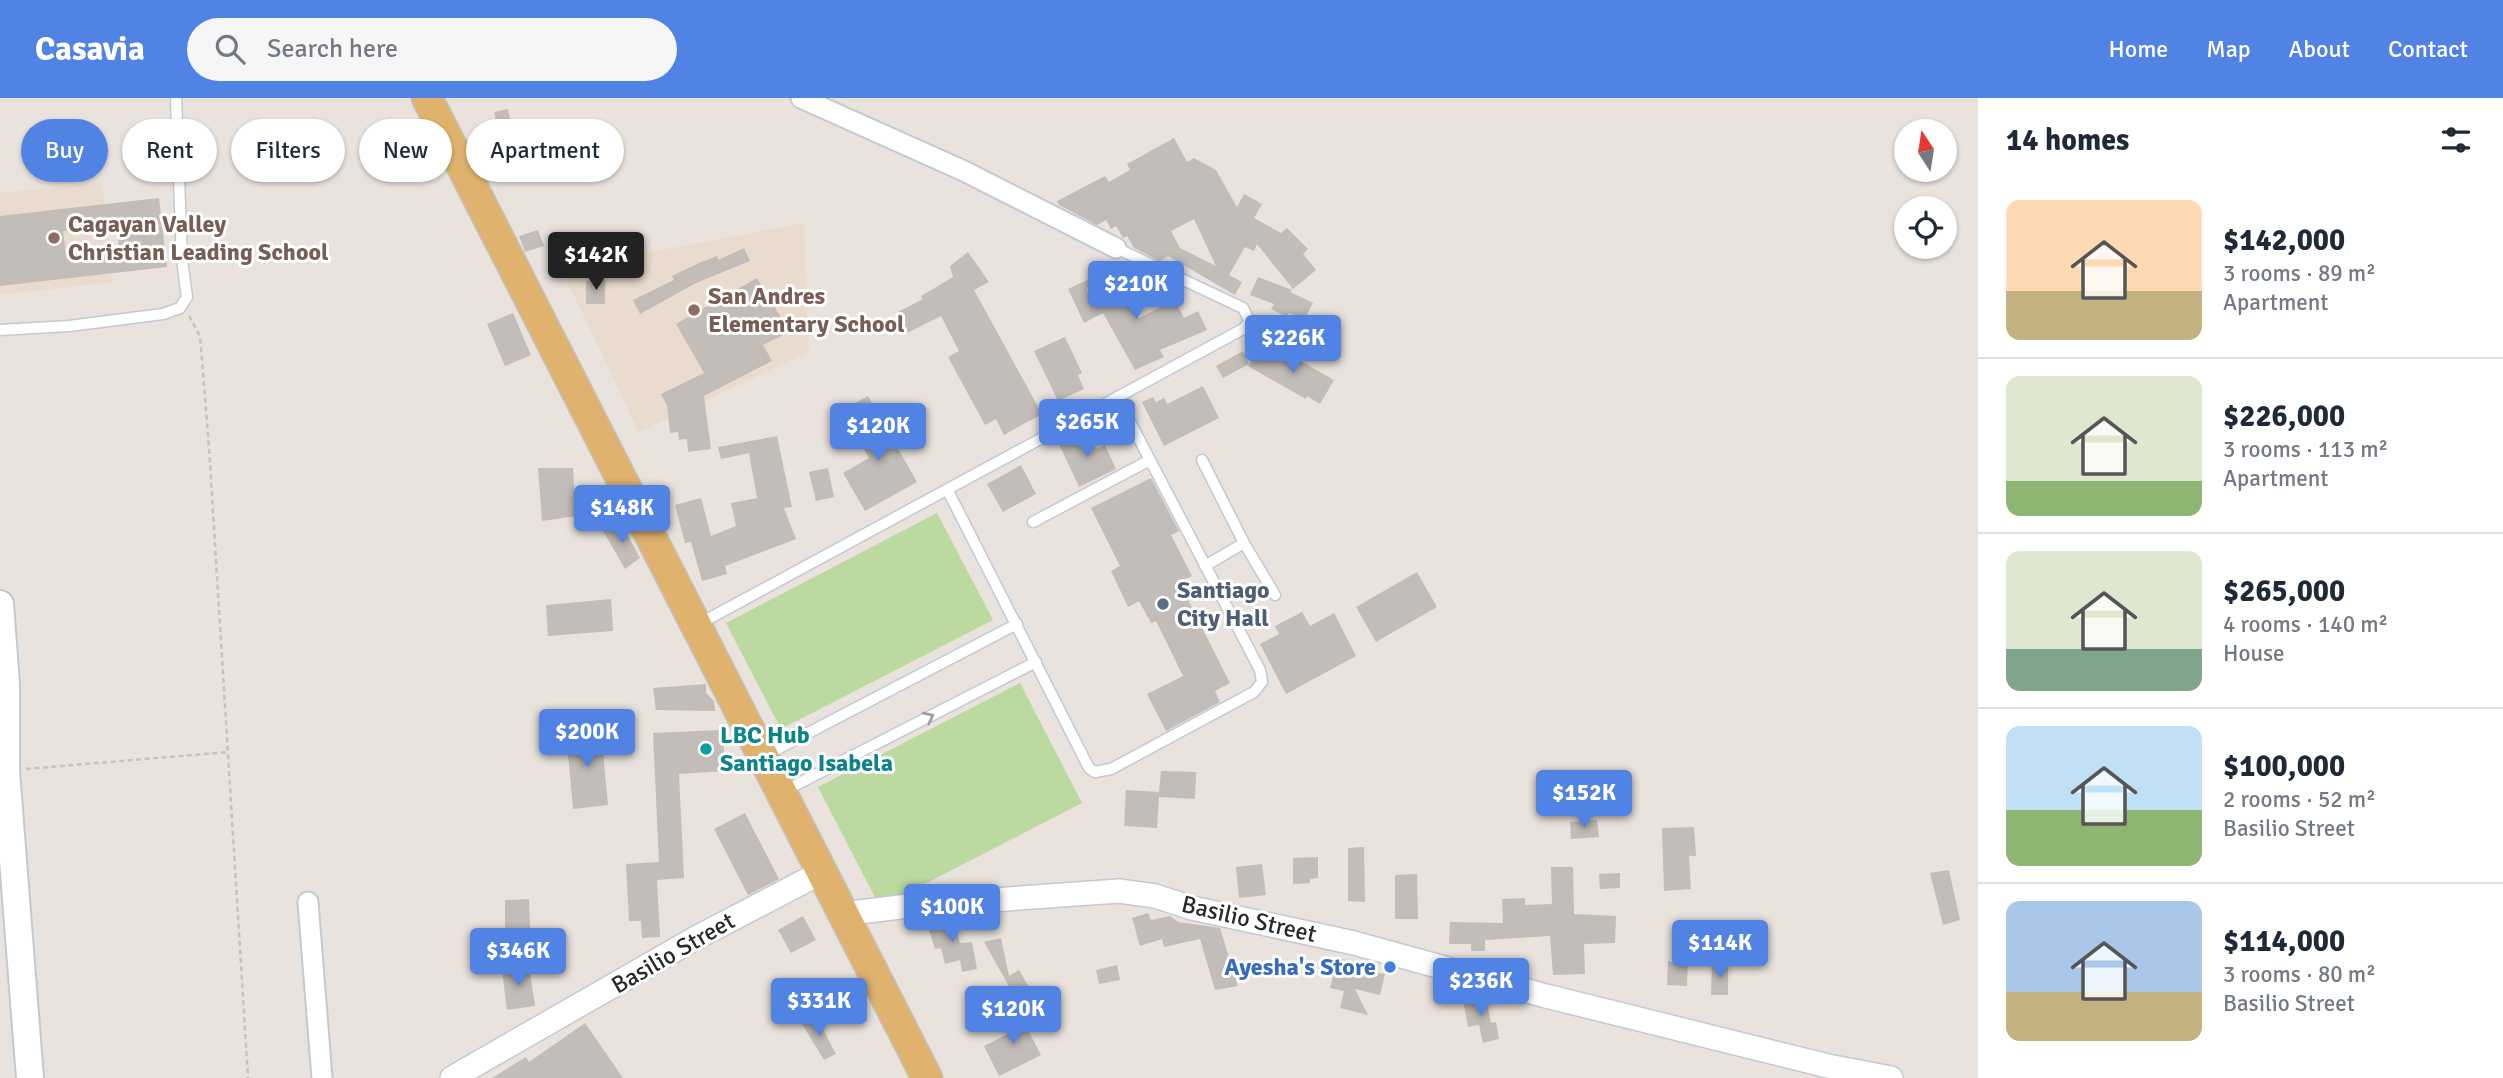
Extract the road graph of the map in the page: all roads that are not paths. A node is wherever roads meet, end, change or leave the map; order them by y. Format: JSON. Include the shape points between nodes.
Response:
{"nodes":[{"id":1,"x":176,"y":98,"type":"edge"},
{"id":2,"x":427,"y":98,"type":"edge"},
{"id":3,"x":801,"y":98,"type":"edge"},
{"id":4,"x":1116,"y":248,"type":"joint"},
{"id":5,"x":0,"y":330,"type":"edge"},
{"id":6,"x":1117,"y":397,"type":"junction"},
{"id":7,"x":1150,"y":460,"type":"junction"},
{"id":8,"x":1202,"y":460,"type":"dead end"},
{"id":9,"x":948,"y":491,"type":"junction"},
{"id":10,"x":1033,"y":522,"type":"dead end"},
{"id":11,"x":1244,"y":543,"type":"junction"},
{"id":12,"x":1205,"y":566,"type":"junction"},
{"id":13,"x":1275,"y":595,"type":"dead end"},
{"id":14,"x":0,"y":604,"type":"edge"},
{"id":15,"x":1017,"y":624,"type":"junction"},
{"id":16,"x":697,"y":625,"type":"junction"},
{"id":17,"x":1037,"y":662,"type":"junction"},
{"id":18,"x":3,"y":683,"type":"edge"},
{"id":19,"x":763,"y":756,"type":"junction"},
{"id":20,"x":781,"y":793,"type":"junction"},
{"id":21,"x":822,"y":872,"type":"junction"},
{"id":22,"x":307,"y":902,"type":"dead end"},
{"id":23,"x":843,"y":914,"type":"junction"},
{"id":24,"x":30,"y":1078,"type":"edge"},
{"id":25,"x":322,"y":1078,"type":"edge"},
{"id":26,"x":452,"y":1078,"type":"edge"},
{"id":27,"x":928,"y":1078,"type":"edge"},
{"id":28,"x":1891,"y":1078,"type":"edge"}],
"edges":[{"from":1,"to":5,"type":"lane","via":[[187,297],[180,308],[69,326]]},
{"from":2,"to":16,"type":"main road"},
{"from":3,"to":4,"type":"street","via":[[964,171]]},
{"from":4,"to":6,"type":"lane","via":[[1243,308],[1251,318],[1243,329]]},
{"from":6,"to":7,"type":"lane"},
{"from":6,"to":9,"type":"lane"},
{"from":7,"to":10,"type":"lane"},
{"from":7,"to":12,"type":"lane"},
{"from":8,"to":11,"type":"lane"},
{"from":9,"to":15,"type":"lane"},
{"from":9,"to":16,"type":"lane"},
{"from":11,"to":12,"type":"lane"},
{"from":11,"to":13,"type":"lane"},
{"from":12,"to":17,"type":"lane","via":[[1259,670],[1262,682],[1254,692],[1111,769],[1095,772]]},
{"from":14,"to":18,"type":"main road"},
{"from":15,"to":17,"type":"lane"},
{"from":15,"to":19,"type":"lane"},
{"from":16,"to":19,"type":"main road"},
{"from":20,"to":17,"type":"lane","one_way":true},
{"from":18,"to":24,"type":"main road"},
{"from":19,"to":20,"type":"main road"},
{"from":20,"to":21,"type":"main road"},
{"from":21,"to":23,"type":"main road"},
{"from":21,"to":26,"type":"street","name":"Basilio Street","via":[[696,938]]},
{"from":22,"to":25,"type":"street"},
{"from":23,"to":27,"type":"main road"},
{"from":23,"to":28,"type":"street","name":"Basilio Street","via":[[1119,891],[1155,896]]}]}
